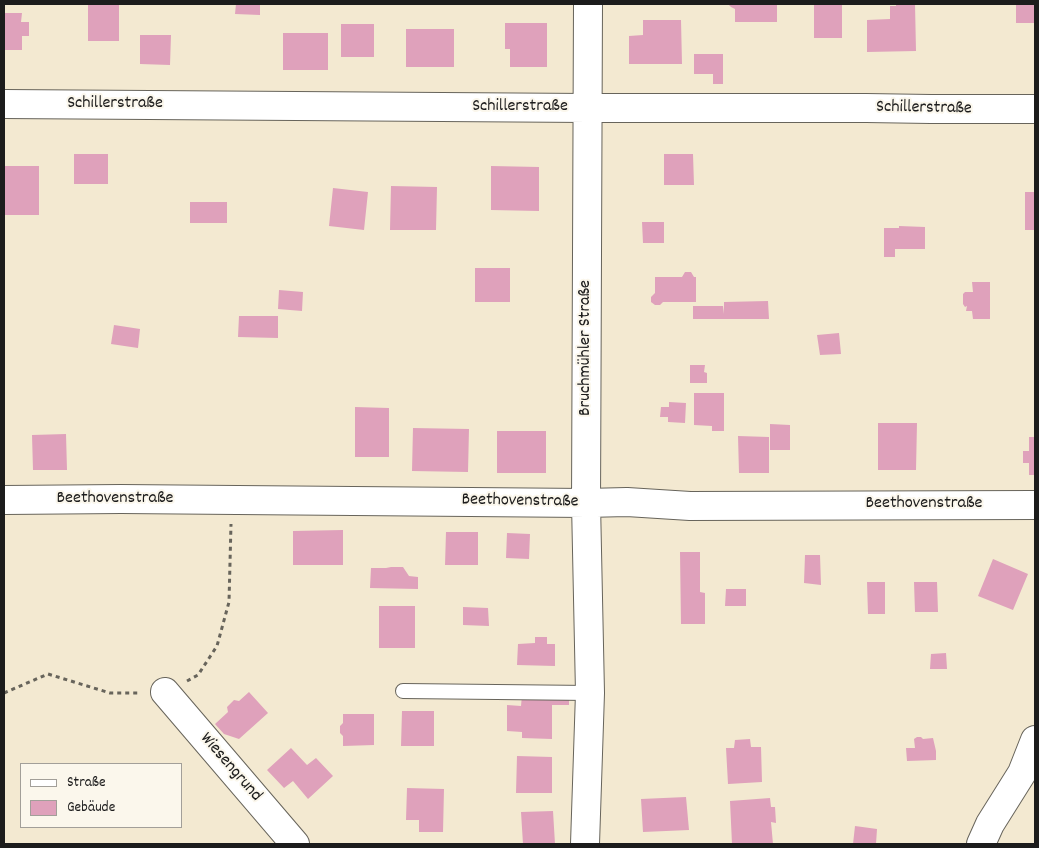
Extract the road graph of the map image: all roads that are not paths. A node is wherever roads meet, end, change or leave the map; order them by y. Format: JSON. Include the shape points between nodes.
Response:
{"nodes":[{"id":1,"x":588,"y":4,"type":"edge"},
{"id":2,"x":4,"y":104,"type":"edge"},
{"id":3,"x":587,"y":108,"type":"junction"},
{"id":4,"x":1035,"y":109,"type":"edge"},
{"id":5,"x":4,"y":500,"type":"edge"},
{"id":6,"x":586,"y":503,"type":"junction"},
{"id":7,"x":1035,"y":504,"type":"edge"},
{"id":8,"x":403,"y":691,"type":"dead end"},
{"id":9,"x":165,"y":692,"type":"road end"},
{"id":10,"x":590,"y":692,"type":"junction"},
{"id":11,"x":1035,"y":740,"type":"edge"},
{"id":12,"x":295,"y":844,"type":"edge"},
{"id":13,"x":585,"y":844,"type":"edge"},
{"id":14,"x":981,"y":844,"type":"edge"}],
"edges":[{"from":1,"to":3,"type":"street","name":"Bruchmühler Straße"},
{"from":2,"to":3,"type":"street","name":"Schillerstraße"},
{"from":3,"to":4,"type":"street","name":"Schillerstraße"},
{"from":3,"to":6,"type":"street","name":"Bruchmühler Straße"},
{"from":5,"to":6,"type":"street","name":"Beethovenstraße"},
{"from":6,"to":7,"type":"street","name":"Beethovenstraße","via":[[690,506]]},
{"from":6,"to":10,"type":"street","name":"Bruchmühler Straße"},
{"from":8,"to":10,"type":"lane"},
{"from":9,"to":12,"type":"street","name":"Wiesengrund"},
{"from":10,"to":13,"type":"street","name":"Bruchmühler Straße"},
{"from":11,"to":14,"type":"street","via":[[1022,773]]}]}
